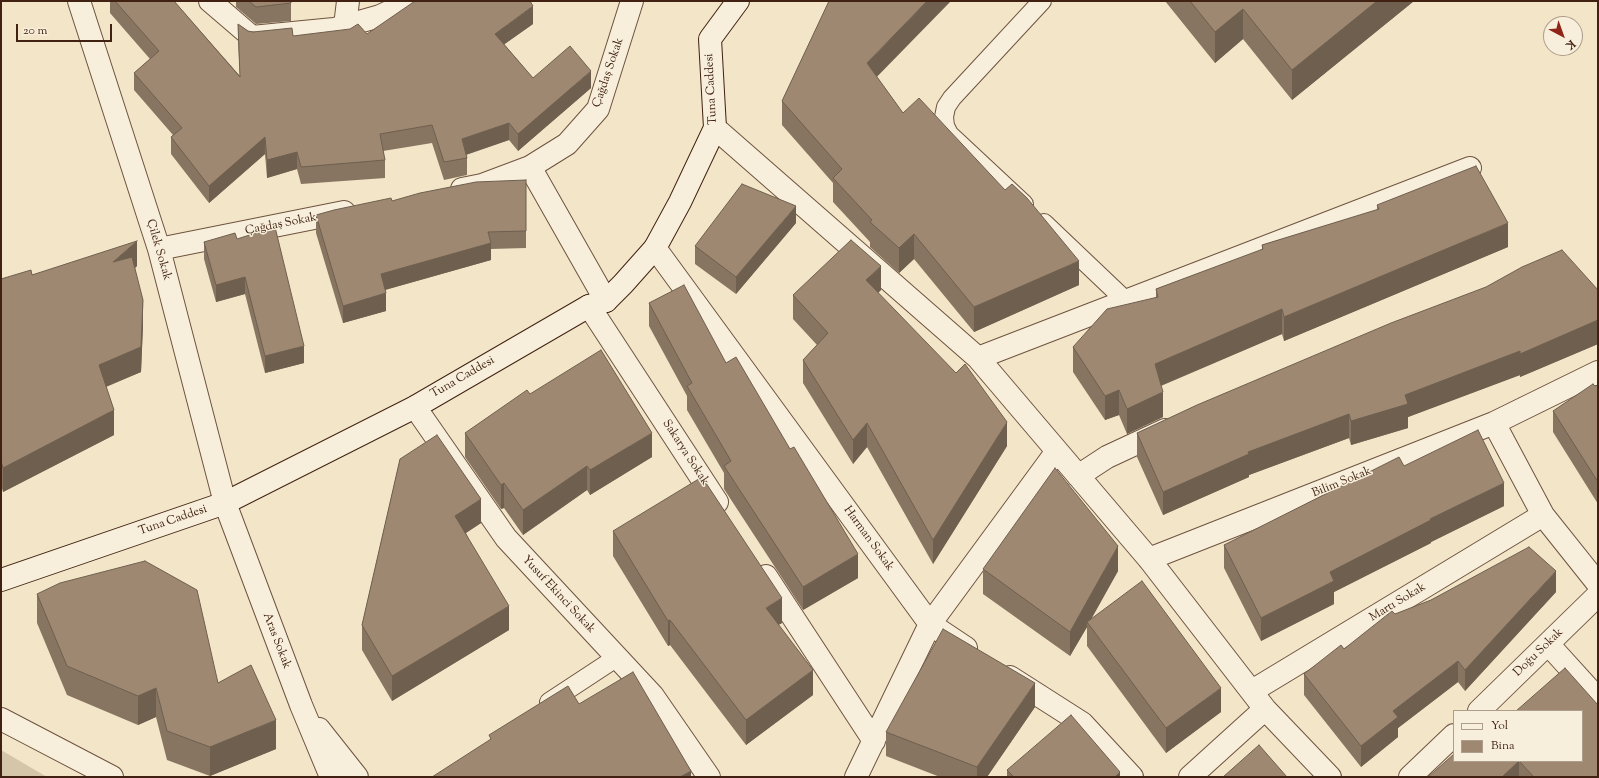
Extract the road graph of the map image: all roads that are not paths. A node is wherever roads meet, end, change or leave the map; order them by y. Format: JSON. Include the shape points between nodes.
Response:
{"nodes":[{"id":1,"x":79,"y":1,"type":"edge"},
{"id":2,"x":210,"y":1,"type":"edge"},
{"id":3,"x":348,"y":1,"type":"edge"},
{"id":4,"x":412,"y":1,"type":"edge"},
{"id":5,"x":632,"y":1,"type":"edge"},
{"id":6,"x":738,"y":1,"type":"edge"},
{"id":7,"x":1042,"y":1,"type":"edge"},
{"id":8,"x":345,"y":26,"type":"junction"},
{"id":9,"x":715,"y":128,"type":"junction"},
{"id":10,"x":530,"y":167,"type":"junction"},
{"id":11,"x":1470,"y":168,"type":"edge"},
{"id":12,"x":443,"y":192,"type":"edge"},
{"id":13,"x":366,"y":208,"type":"edge"},
{"id":14,"x":655,"y":248,"type":"junction"},
{"id":15,"x":159,"y":249,"type":"junction"},
{"id":16,"x":1126,"y":301,"type":"junction"},
{"id":17,"x":597,"y":304,"type":"junction"},
{"id":18,"x":978,"y":358,"type":"junction"},
{"id":19,"x":1598,"y":372,"type":"edge"},
{"id":20,"x":415,"y":407,"type":"junction"},
{"id":21,"x":1185,"y":420,"type":"edge"},
{"id":22,"x":1494,"y":424,"type":"junction"},
{"id":23,"x":1057,"y":451,"type":"junction"},
{"id":24,"x":1078,"y":476,"type":"junction"},
{"id":25,"x":225,"y":503,"type":"junction"},
{"id":26,"x":1543,"y":515,"type":"junction"},
{"id":27,"x":729,"y":520,"type":"edge"},
{"id":28,"x":755,"y":560,"type":"edge"},
{"id":29,"x":1149,"y":560,"type":"junction"},
{"id":30,"x":1,"y":580,"type":"edge"},
{"id":31,"x":1598,"y":584,"type":"edge"},
{"id":32,"x":1598,"y":595,"type":"edge"},
{"id":33,"x":930,"y":624,"type":"junction"},
{"id":34,"x":1548,"y":644,"type":"junction"},
{"id":35,"x":616,"y":658,"type":"junction"},
{"id":36,"x":1252,"y":691,"type":"junction"},
{"id":37,"x":1598,"y":699,"type":"edge"},
{"id":38,"x":300,"y":705,"type":"junction"},
{"id":39,"x":1265,"y":709,"type":"junction"},
{"id":40,"x":1480,"y":710,"type":"edge"},
{"id":41,"x":532,"y":713,"type":"edge"},
{"id":42,"x":1,"y":719,"type":"edge"},
{"id":43,"x":1453,"y":736,"type":"edge"},
{"id":44,"x":874,"y":741,"type":"junction"},
{"id":45,"x":112,"y":777,"type":"edge"},
{"id":46,"x":331,"y":777,"type":"edge"},
{"id":47,"x":357,"y":777,"type":"edge"},
{"id":48,"x":709,"y":777,"type":"edge"},
{"id":49,"x":856,"y":777,"type":"edge"},
{"id":50,"x":1132,"y":777,"type":"edge"},
{"id":51,"x":1190,"y":777,"type":"edge"},
{"id":52,"x":1330,"y":777,"type":"edge"},
{"id":53,"x":1410,"y":777,"type":"edge"}],
"edges":[{"from":1,"to":15,"type":"street","name":"Çilek Sokak"},
{"from":2,"to":8,"type":"street","via":[[252,37]]},
{"from":3,"to":8,"type":"street"},
{"from":4,"to":8,"type":"street","via":[[380,16]]},
{"from":5,"to":10,"type":"street","name":"Çağdaş Sokak","via":[[598,109],[567,144]]},
{"from":6,"to":9,"type":"street","name":"Tuna Caddesi","via":[[710,39]]},
{"from":7,"to":16,"type":"lane","via":[[952,98],[946,107],[945,126],[949,134]]},
{"from":9,"to":14,"type":"street","name":"Tuna Caddesi"},
{"from":9,"to":18,"type":"street"},
{"from":10,"to":12,"type":"street","name":"Çağdaş Sokak","via":[[482,185]]},
{"from":10,"to":17,"type":"street","name":"Sakarya Sokak"},
{"from":11,"to":16,"type":"street"},
{"from":13,"to":15,"type":"street","name":"Çağdaş Sokak"},
{"from":14,"to":17,"type":"street","name":"Tuna Caddesi","via":[[623,284]]},
{"from":14,"to":33,"type":"street","name":"Harman Sokak"},
{"from":15,"to":25,"type":"street","name":"Çilek Sokak"},
{"from":16,"to":18,"type":"street"},
{"from":17,"to":20,"type":"street","name":"Tuna Caddesi"},
{"from":17,"to":27,"type":"street","name":"Sakarya Sokak"},
{"from":18,"to":23,"type":"street"},
{"from":19,"to":22,"type":"street","name":"Bilim Sokak"},
{"from":20,"to":25,"type":"street","name":"Tuna Caddesi"},
{"from":20,"to":35,"type":"street","name":"Yusuf Ekinci Sokak","via":[[506,538]]},
{"from":21,"to":24,"type":"street","via":[[1107,457]]},
{"from":22,"to":26,"type":"street"},
{"from":22,"to":29,"type":"street","name":"Bilim Sokak"},
{"from":23,"to":24,"type":"street"},
{"from":23,"to":33,"type":"street"},
{"from":24,"to":29,"type":"street"},
{"from":25,"to":30,"type":"street","name":"Tuna Caddesi"},
{"from":25,"to":38,"type":"street","name":"Aras Sokak"},
{"from":26,"to":31,"type":"street"},
{"from":26,"to":36,"type":"street","name":"Martı Sokak"},
{"from":28,"to":44,"type":"street"},
{"from":29,"to":36,"type":"street"},
{"from":32,"to":34,"type":"street","name":"Doğu Sokak"},
{"from":33,"to":44,"type":"street"},
{"from":33,"to":50,"type":"street","name":"Harman Sokak","via":[[1082,723]]},
{"from":34,"to":37,"type":"street"},
{"from":34,"to":40,"type":"street","name":"Doğu Sokak"},
{"from":35,"to":41,"type":"lane"},
{"from":35,"to":48,"type":"street","name":"Yusuf Ekinci Sokak","via":[[653,696]]},
{"from":36,"to":39,"type":"street"},
{"from":38,"to":46,"type":"street","name":"Aras Sokak"},
{"from":38,"to":47,"type":"street"},
{"from":39,"to":51,"type":"street"},
{"from":39,"to":52,"type":"street"},
{"from":42,"to":45,"type":"street"},
{"from":43,"to":53,"type":"street"},
{"from":44,"to":49,"type":"street"}]}
